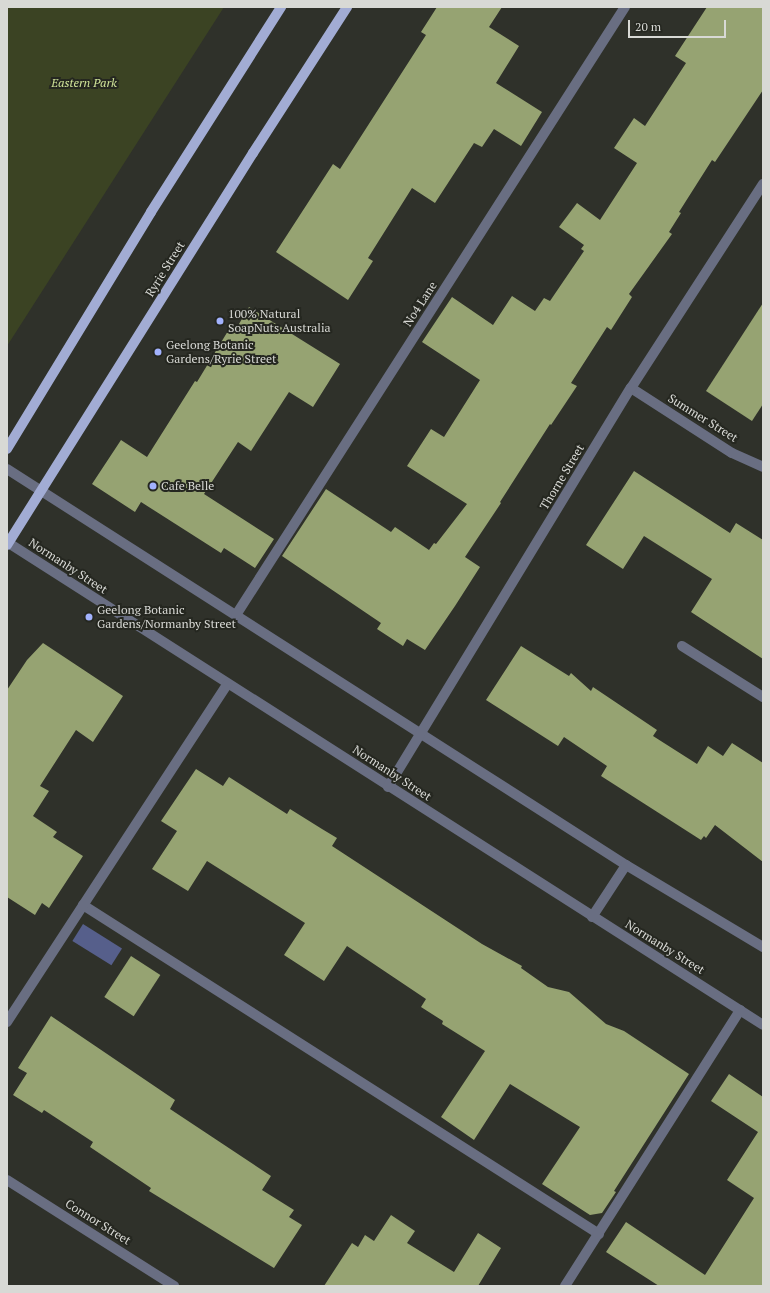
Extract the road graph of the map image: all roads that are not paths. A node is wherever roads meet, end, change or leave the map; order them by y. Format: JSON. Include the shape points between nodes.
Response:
{"nodes":[{"id":1,"x":281,"y":7,"type":"edge"},
{"id":2,"x":347,"y":7,"type":"edge"},
{"id":3,"x":625,"y":7,"type":"edge"},
{"id":4,"x":763,"y":184,"type":"edge"},
{"id":5,"x":631,"y":388,"type":"junction"},
{"id":6,"x":7,"y":449,"type":"edge"},
{"id":7,"x":763,"y":467,"type":"edge"},
{"id":8,"x":7,"y":469,"type":"edge"},
{"id":9,"x":42,"y":491,"type":"junction"},
{"id":10,"x":7,"y":544,"type":"edge"},
{"id":11,"x":236,"y":615,"type":"junction"},
{"id":12,"x":682,"y":646,"type":"dead end"},
{"id":13,"x":227,"y":684,"type":"junction"},
{"id":14,"x":763,"y":698,"type":"edge"},
{"id":15,"x":421,"y":735,"type":"junction"},
{"id":16,"x":388,"y":787,"type":"junction"},
{"id":17,"x":626,"y":866,"type":"junction"},
{"id":18,"x":83,"y":905,"type":"junction"},
{"id":19,"x":592,"y":917,"type":"junction"},
{"id":20,"x":763,"y":947,"type":"edge"},
{"id":21,"x":740,"y":1010,"type":"junction"},
{"id":22,"x":7,"y":1022,"type":"edge"},
{"id":23,"x":763,"y":1025,"type":"edge"},
{"id":24,"x":7,"y":1180,"type":"edge"},
{"id":25,"x":599,"y":1234,"type":"junction"},
{"id":26,"x":174,"y":1286,"type":"edge"},
{"id":27,"x":565,"y":1286,"type":"edge"}],
"edges":[{"from":1,"to":6,"type":"main road","via":[[151,212]]},
{"from":2,"to":9,"type":"main road","name":"Ryrie Street"},
{"from":3,"to":11,"type":"street","name":"No4 Lane"},
{"from":4,"to":5,"type":"street","name":"Thorne Street"},
{"from":5,"to":7,"type":"street","name":"Summer Street","via":[[732,452]]},
{"from":5,"to":15,"type":"street","name":"Thorne Street"},
{"from":8,"to":9,"type":"street"},
{"from":9,"to":10,"type":"main road","name":"Ryrie Street"},
{"from":9,"to":11,"type":"street"},
{"from":10,"to":13,"type":"street","name":"Normanby Street"},
{"from":11,"to":15,"type":"street"},
{"from":12,"to":14,"type":"street"},
{"from":13,"to":16,"type":"street","name":"Normanby Street"},
{"from":13,"to":18,"type":"street"},
{"from":15,"to":16,"type":"street","name":"Thorne Street"},
{"from":15,"to":17,"type":"street"},
{"from":16,"to":19,"type":"street","name":"Normanby Street"},
{"from":17,"to":19,"type":"street"},
{"from":17,"to":20,"type":"street"},
{"from":18,"to":22,"type":"street"},
{"from":18,"to":25,"type":"street"},
{"from":19,"to":21,"type":"street","name":"Normanby Street"},
{"from":21,"to":23,"type":"street","name":"Normanby Street"},
{"from":21,"to":25,"type":"street"},
{"from":24,"to":26,"type":"street","name":"Connor Street"},
{"from":25,"to":27,"type":"street"}]}
